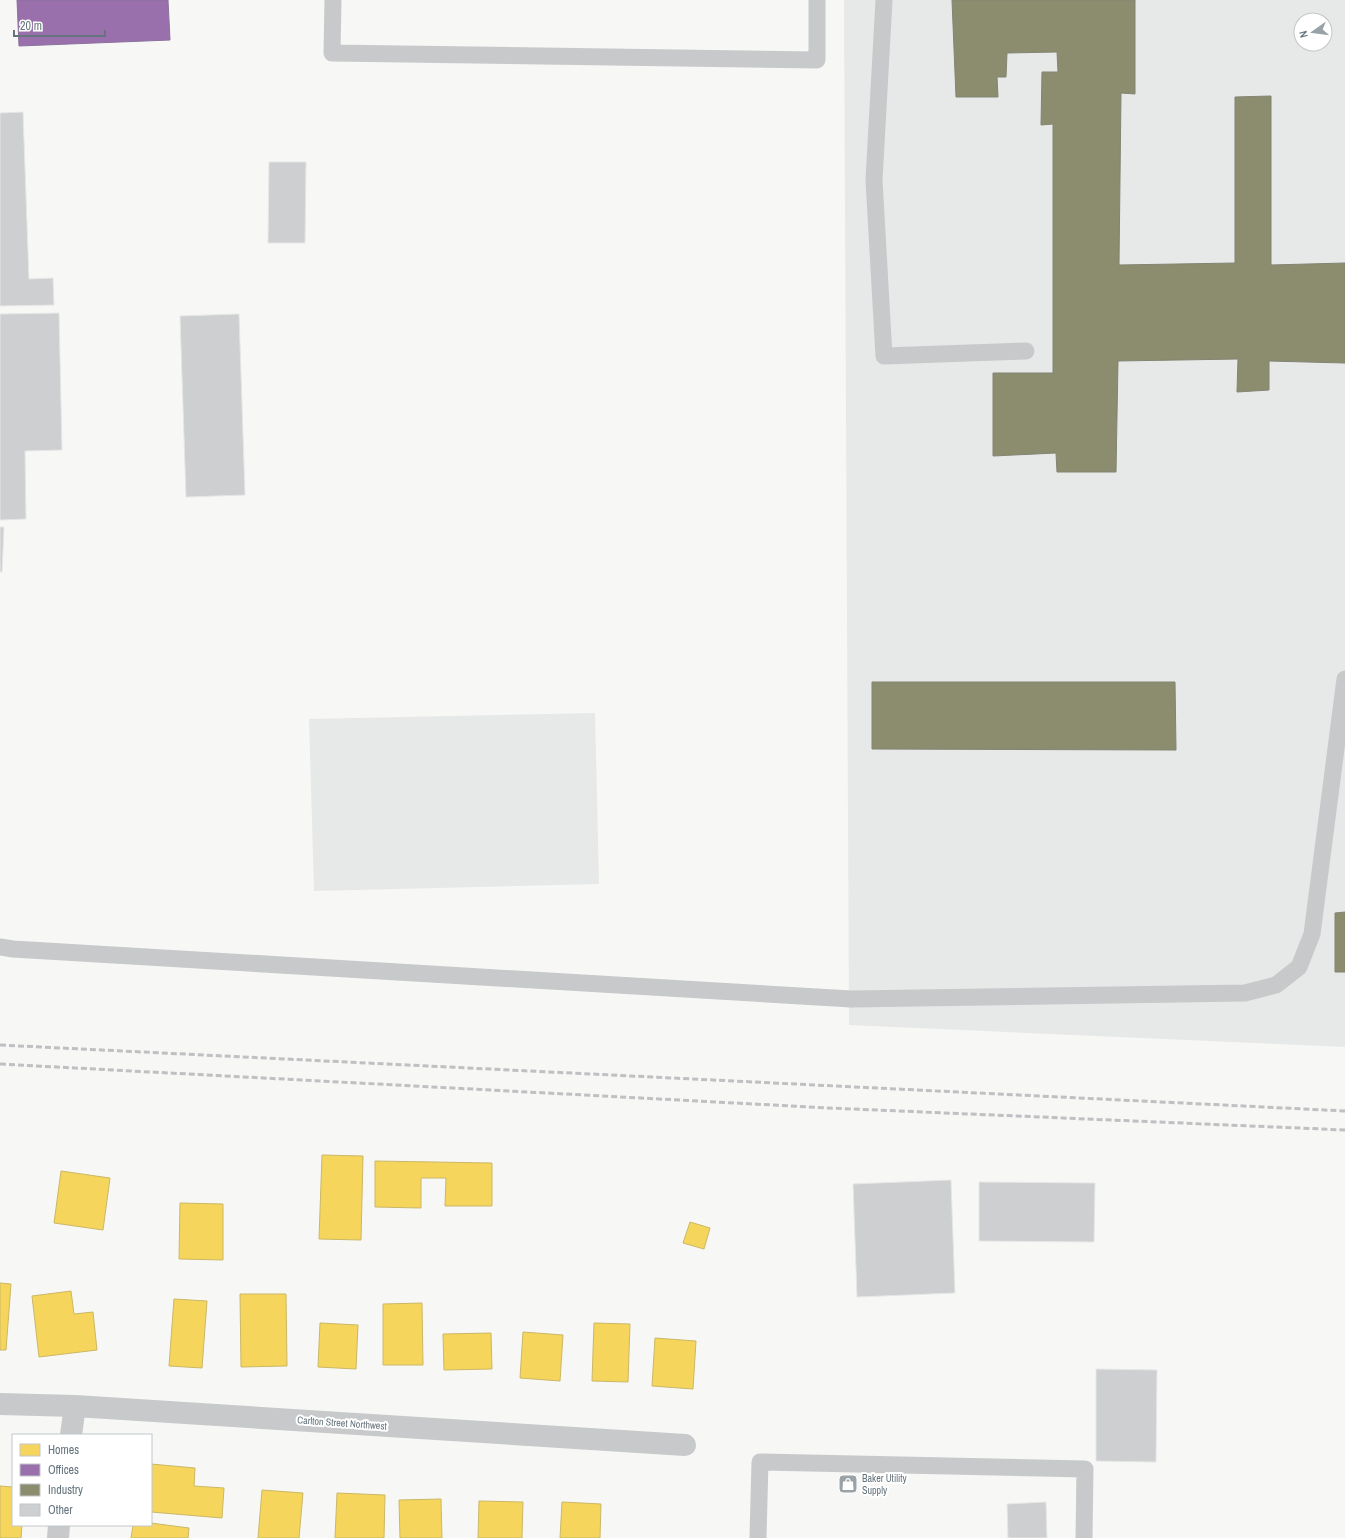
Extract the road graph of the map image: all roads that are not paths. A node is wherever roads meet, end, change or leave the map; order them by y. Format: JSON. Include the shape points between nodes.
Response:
{"nodes":[{"id":1,"x":333,"y":0,"type":"edge"},
{"id":2,"x":817,"y":0,"type":"edge"},
{"id":3,"x":884,"y":0,"type":"edge"},
{"id":4,"x":1026,"y":351,"type":"dead end"},
{"id":5,"x":1345,"y":679,"type":"edge"},
{"id":6,"x":0,"y":947,"type":"edge"},
{"id":7,"x":0,"y":1404,"type":"edge"},
{"id":8,"x":75,"y":1406,"type":"junction"},
{"id":9,"x":71,"y":1434,"type":"edge"},
{"id":10,"x":684,"y":1445,"type":"dead end"},
{"id":11,"x":59,"y":1526,"type":"edge"},
{"id":12,"x":58,"y":1538,"type":"edge"},
{"id":13,"x":758,"y":1538,"type":"edge"},
{"id":14,"x":1084,"y":1538,"type":"edge"}],
"edges":[{"from":1,"to":2,"type":"lane","via":[[332,53],[816,60]]},
{"from":3,"to":4,"type":"lane","via":[[874,180],[884,356]]},
{"from":5,"to":6,"type":"lane","via":[[1312,934],[1299,967],[1276,985],[1245,993],[851,999],[13,950]]},
{"from":7,"to":8,"type":"street","name":"Carlton Street Northwest"},
{"from":8,"to":9,"type":"street"},
{"from":8,"to":10,"type":"street","name":"Carlton Street Northwest"},
{"from":11,"to":12,"type":"street"},
{"from":13,"to":14,"type":"lane","via":[[760,1462],[1085,1469]]}]}
